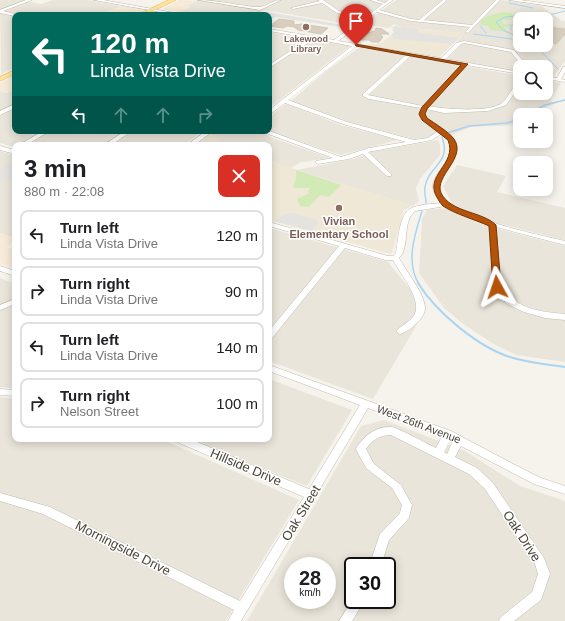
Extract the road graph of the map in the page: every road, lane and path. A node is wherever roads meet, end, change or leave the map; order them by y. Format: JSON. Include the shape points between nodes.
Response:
{"nodes":[{"id":1,"x":30,"y":0,"type":"edge"},
{"id":2,"x":99,"y":0,"type":"edge"},
{"id":3,"x":173,"y":0,"type":"edge"},
{"id":4,"x":200,"y":0,"type":"edge"},
{"id":5,"x":279,"y":0,"type":"edge"},
{"id":6,"x":372,"y":0,"type":"edge"},
{"id":7,"x":392,"y":0,"type":"edge"},
{"id":8,"x":445,"y":0,"type":"edge"},
{"id":9,"x":498,"y":0,"type":"edge"},
{"id":10,"x":511,"y":0,"type":"edge"},
{"id":11,"x":321,"y":1,"type":"edge"},
{"id":12,"x":386,"y":4,"type":"junction"},
{"id":13,"x":565,"y":7,"type":"edge"},
{"id":14,"x":293,"y":8,"type":"dead end"},
{"id":15,"x":152,"y":10,"type":"junction"},
{"id":16,"x":0,"y":11,"type":"edge"},
{"id":17,"x":377,"y":11,"type":"junction"},
{"id":18,"x":147,"y":12,"type":"edge"},
{"id":19,"x":165,"y":12,"type":"edge"},
{"id":20,"x":12,"y":14,"type":"edge"},
{"id":21,"x":365,"y":19,"type":"junction"},
{"id":22,"x":420,"y":21,"type":"junction"},
{"id":23,"x":472,"y":26,"type":"junction"},
{"id":24,"x":272,"y":31,"type":"edge"},
{"id":25,"x":467,"y":32,"type":"dead end"},
{"id":26,"x":313,"y":38,"type":"junction"},
{"id":27,"x":335,"y":41,"type":"junction"},
{"id":28,"x":356,"y":45,"type":"junction"},
{"id":29,"x":408,"y":54,"type":"junction"},
{"id":30,"x":442,"y":60,"type":"junction"},
{"id":31,"x":519,"y":60,"type":"edge"},
{"id":32,"x":465,"y":64,"type":"junction"},
{"id":33,"x":272,"y":65,"type":"edge"},
{"id":34,"x":565,"y":68,"type":"edge"},
{"id":35,"x":513,"y":72,"type":"edge"},
{"id":36,"x":12,"y":73,"type":"edge"},
{"id":37,"x":1,"y":77,"type":"edge"},
{"id":38,"x":553,"y":79,"type":"edge"},
{"id":39,"x":558,"y":80,"type":"junction"},
{"id":40,"x":565,"y":81,"type":"edge"},
{"id":41,"x":513,"y":91,"type":"edge"},
{"id":42,"x":285,"y":101,"type":"junction"},
{"id":43,"x":12,"y":107,"type":"edge"},
{"id":44,"x":272,"y":107,"type":"edge"},
{"id":45,"x":276,"y":108,"type":"junction"},
{"id":46,"x":424,"y":108,"type":"junction"},
{"id":47,"x":272,"y":111,"type":"edge"},
{"id":48,"x":0,"y":113,"type":"edge"},
{"id":49,"x":440,"y":132,"type":"junction"},
{"id":50,"x":42,"y":134,"type":"edge"},
{"id":51,"x":124,"y":134,"type":"edge"},
{"id":52,"x":206,"y":134,"type":"edge"},
{"id":53,"x":272,"y":134,"type":"edge"},
{"id":54,"x":27,"y":142,"type":"edge"},
{"id":55,"x":112,"y":142,"type":"edge"},
{"id":56,"x":194,"y":142,"type":"edge"},
{"id":57,"x":414,"y":142,"type":"junction"},
{"id":58,"x":10,"y":150,"type":"edge"},
{"id":59,"x":364,"y":152,"type":"junction"},
{"id":60,"x":0,"y":153,"type":"edge"},
{"id":61,"x":340,"y":158,"type":"junction"},
{"id":62,"x":318,"y":162,"type":"dead end"},
{"id":63,"x":389,"y":175,"type":"dead end"},
{"id":64,"x":445,"y":204,"type":"junction"},
{"id":65,"x":272,"y":225,"type":"edge"},
{"id":66,"x":492,"y":225,"type":"junction"},
{"id":67,"x":565,"y":243,"type":"edge"},
{"id":68,"x":344,"y":245,"type":"junction"},
{"id":69,"x":395,"y":258,"type":"junction"},
{"id":70,"x":0,"y":268,"type":"edge"},
{"id":71,"x":12,"y":272,"type":"edge"},
{"id":72,"x":12,"y":302,"type":"edge"},
{"id":73,"x":0,"y":308,"type":"edge"},
{"id":74,"x":565,"y":317,"type":"edge"},
{"id":75,"x":400,"y":331,"type":"dead end"},
{"id":76,"x":272,"y":332,"type":"edge"},
{"id":77,"x":272,"y":369,"type":"edge"},
{"id":78,"x":0,"y":392,"type":"edge"},
{"id":79,"x":12,"y":393,"type":"edge"},
{"id":80,"x":366,"y":404,"type":"junction"},
{"id":81,"x":448,"y":434,"type":"junction"},
{"id":82,"x":459,"y":440,"type":"junction"},
{"id":83,"x":187,"y":442,"type":"edge"},
{"id":84,"x":438,"y":454,"type":"junction"},
{"id":85,"x":449,"y":459,"type":"junction"},
{"id":86,"x":565,"y":490,"type":"edge"},
{"id":87,"x":311,"y":495,"type":"junction"},
{"id":88,"x":0,"y":497,"type":"edge"},
{"id":89,"x":378,"y":557,"type":"edge"},
{"id":90,"x":242,"y":608,"type":"junction"},
{"id":91,"x":353,"y":609,"type":"edge"},
{"id":92,"x":234,"y":621,"type":"edge"},
{"id":93,"x":345,"y":621,"type":"edge"},
{"id":94,"x":505,"y":621,"type":"edge"}],
"edges":[{"from":1,"to":16,"type":"street"},
{"from":2,"to":15,"type":"street"},
{"from":3,"to":15,"type":"main road"},
{"from":4,"to":5,"type":"street","via":[[260,9]]},
{"from":6,"to":12,"type":"street"},
{"from":7,"to":12,"type":"street"},
{"from":8,"to":22,"type":"street"},
{"from":9,"to":23,"type":"street"},
{"from":10,"to":13,"type":"street"},
{"from":11,"to":14,"type":"street"},
{"from":11,"to":21,"type":"street","via":[[342,14]]},
{"from":12,"to":17,"type":"street"},
{"from":15,"to":18,"type":"main road"},
{"from":15,"to":19,"type":"street"},
{"from":16,"to":20,"type":"street"},
{"from":17,"to":21,"type":"street"},
{"from":17,"to":22,"type":"street"},
{"from":21,"to":27,"type":"street"},
{"from":22,"to":23,"type":"street"},
{"from":23,"to":25,"type":"street"},
{"from":24,"to":26,"type":"street"},
{"from":26,"to":27,"type":"street"},
{"from":26,"to":33,"type":"street"},
{"from":27,"to":28,"type":"street"},
{"from":28,"to":29,"type":"street"},
{"from":28,"to":42,"type":"street"},
{"from":29,"to":30,"type":"street"},
{"from":29,"to":46,"type":"street","via":[[365,95]]},
{"from":30,"to":31,"type":"street","via":[[462,42],[512,51]]},
{"from":30,"to":32,"type":"street"},
{"from":32,"to":35,"type":"street"},
{"from":32,"to":46,"type":"street"},
{"from":34,"to":39,"type":"street"},
{"from":36,"to":37,"type":"main road"},
{"from":38,"to":39,"type":"street"},
{"from":39,"to":40,"type":"street"},
{"from":41,"to":46,"type":"street","via":[[504,104],[496,108],[459,112]]},
{"from":42,"to":45,"type":"street"},
{"from":42,"to":57,"type":"street","via":[[345,123]]},
{"from":43,"to":48,"type":"street"},
{"from":44,"to":45,"type":"street"},
{"from":45,"to":47,"type":"street"},
{"from":46,"to":49,"type":"street","via":[[424,119]]},
{"from":49,"to":57,"type":"street","via":[[430,139]]},
{"from":49,"to":64,"type":"street","via":[[451,139],[453,149],[449,164],[436,184],[437,192]]},
{"from":50,"to":54,"type":"street"},
{"from":51,"to":55,"type":"street"},
{"from":52,"to":56,"type":"street"},
{"from":53,"to":61,"type":"street"},
{"from":57,"to":59,"type":"street"},
{"from":58,"to":60,"type":"street"},
{"from":59,"to":61,"type":"street"},
{"from":59,"to":63,"type":"street"},
{"from":61,"to":62,"type":"street"},
{"from":64,"to":66,"type":"street"},
{"from":64,"to":69,"type":"street","via":[[410,212],[406,218],[399,254]]},
{"from":65,"to":68,"type":"street"},
{"from":66,"to":67,"type":"street"},
{"from":66,"to":74,"type":"street","via":[[497,287],[500,293],[511,303],[527,311]]},
{"from":68,"to":69,"type":"street"},
{"from":68,"to":76,"type":"street"},
{"from":69,"to":75,"type":"street","via":[[421,306],[414,322]]},
{"from":70,"to":71,"type":"street"},
{"from":72,"to":73,"type":"street"},
{"from":77,"to":80,"type":"street","name":"West 26th Avenue"},
{"from":78,"to":79,"type":"street"},
{"from":80,"to":81,"type":"street","name":"West 26th Avenue"},
{"from":80,"to":87,"type":"street","name":"Oak Street"},
{"from":81,"to":82,"type":"street","name":"West 26th Avenue"},
{"from":81,"to":84,"type":"street"},
{"from":82,"to":85,"type":"street"},
{"from":82,"to":86,"type":"street","name":"West 26th Avenue","via":[[517,471]]},
{"from":83,"to":87,"type":"street","name":"Hillside Drive"},
{"from":84,"to":85,"type":"street","name":"Oak Drive"},
{"from":84,"to":89,"type":"street","name":"Oak Drive","via":[[392,431],[374,434],[363,445],[361,449],[365,460],[399,489],[407,505],[405,515],[384,537]]},
{"from":85,"to":94,"type":"street","name":"Oak Drive","via":[[473,471],[489,486],[540,562],[544,574],[537,596]]},
{"from":87,"to":90,"type":"street","name":"Oak Street"},
{"from":88,"to":90,"type":"street","name":"Morningside Drive","via":[[46,510]]},
{"from":90,"to":92,"type":"street","name":"Oak Street"},
{"from":91,"to":93,"type":"street"}]}
